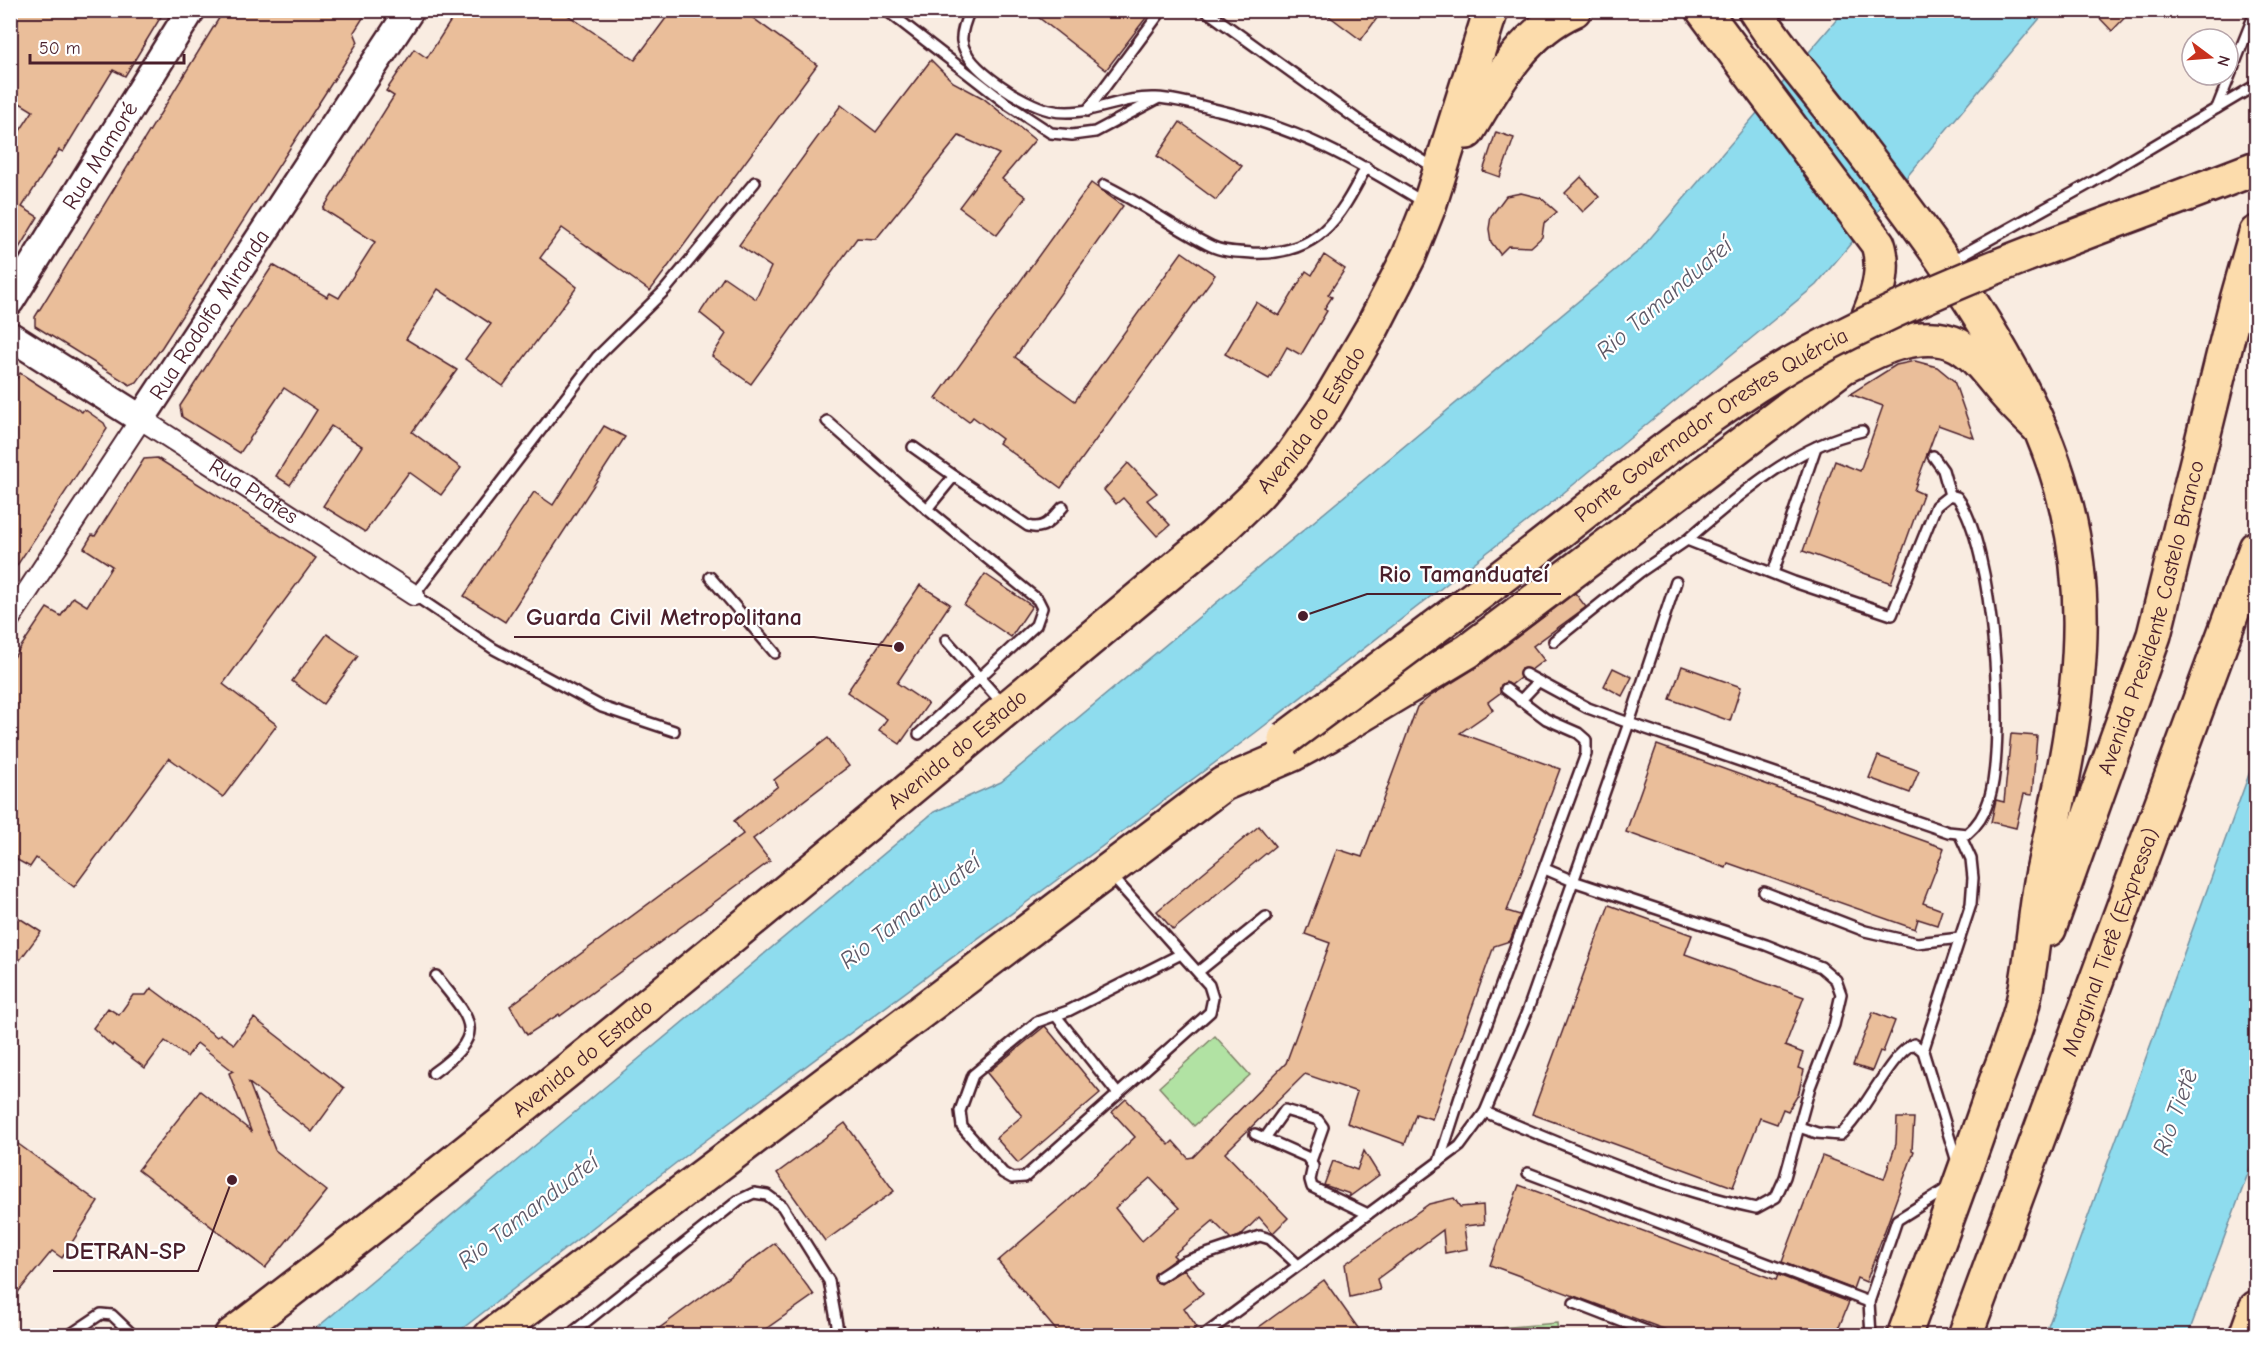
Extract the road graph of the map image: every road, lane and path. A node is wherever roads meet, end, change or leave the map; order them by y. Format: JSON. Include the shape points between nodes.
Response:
{"nodes":[{"id":1,"x":191,"y":10,"type":"edge"},
{"id":2,"x":410,"y":10,"type":"edge"},
{"id":3,"x":886,"y":10,"type":"edge"},
{"id":4,"x":970,"y":10,"type":"edge"},
{"id":5,"x":1162,"y":10,"type":"edge"},
{"id":6,"x":1204,"y":10,"type":"edge"},
{"id":7,"x":1491,"y":10,"type":"edge"},
{"id":8,"x":1574,"y":10,"type":"edge"},
{"id":9,"x":2256,"y":10,"type":"edge"},
{"id":10,"x":1756,"y":13,"type":"edge"},
{"id":11,"x":1704,"y":19,"type":"edge"},
{"id":12,"x":2256,"y":85,"type":"edge"},
{"id":13,"x":1159,"y":98,"type":"junction"},
{"id":14,"x":2216,"y":109,"type":"junction"},
{"id":15,"x":1087,"y":111,"type":"junction"},
{"id":16,"x":1366,"y":167,"type":"junction"},
{"id":17,"x":2256,"y":168,"type":"edge"},
{"id":18,"x":1442,"y":172,"type":"junction"},
{"id":19,"x":755,"y":182,"type":"dead end"},
{"id":20,"x":1104,"y":185,"type":"dead end"},
{"id":21,"x":1429,"y":206,"type":"junction"},
{"id":22,"x":2256,"y":233,"type":"edge"},
{"id":23,"x":1945,"y":264,"type":"junction"},
{"id":24,"x":10,"y":301,"type":"edge"},
{"id":25,"x":10,"y":336,"type":"edge"},
{"id":26,"x":1843,"y":367,"type":"junction"},
{"id":27,"x":141,"y":418,"type":"junction"},
{"id":28,"x":827,"y":421,"type":"dead end"},
{"id":29,"x":2040,"y":429,"type":"junction"},
{"id":30,"x":1862,"y":430,"type":"dead end"},
{"id":31,"x":913,"y":447,"type":"dead end"},
{"id":32,"x":1816,"y":447,"type":"junction"},
{"id":33,"x":1933,"y":456,"type":"dead end"},
{"id":34,"x":954,"y":476,"type":"junction"},
{"id":35,"x":1950,"y":495,"type":"junction"},
{"id":36,"x":1063,"y":507,"type":"dead end"},
{"id":37,"x":927,"y":509,"type":"junction"},
{"id":38,"x":1687,"y":540,"type":"junction"},
{"id":39,"x":2256,"y":548,"type":"edge"},
{"id":40,"x":1773,"y":573,"type":"junction"},
{"id":41,"x":710,"y":577,"type":"dead end"},
{"id":42,"x":1676,"y":582,"type":"dead end"},
{"id":43,"x":414,"y":595,"type":"junction"},
{"id":44,"x":10,"y":618,"type":"edge"},
{"id":45,"x":946,"y":640,"type":"dead end"},
{"id":46,"x":1554,"y":641,"type":"dead end"},
{"id":47,"x":775,"y":653,"type":"dead end"},
{"id":48,"x":1525,"y":674,"type":"dead end"},
{"id":49,"x":980,"y":679,"type":"junction"},
{"id":50,"x":1538,"y":682,"type":"junction"},
{"id":51,"x":1506,"y":689,"type":"dead end"},
{"id":52,"x":1520,"y":701,"type":"junction"},
{"id":53,"x":1006,"y":708,"type":"junction"},
{"id":54,"x":1629,"y":723,"type":"junction"},
{"id":55,"x":674,"y":731,"type":"dead end"},
{"id":56,"x":919,"y":734,"type":"dead end"},
{"id":57,"x":1223,"y":784,"type":"junction"},
{"id":58,"x":1960,"y":835,"type":"junction"},
{"id":59,"x":1545,"y":869,"type":"junction"},
{"id":60,"x":1108,"y":873,"type":"junction"},
{"id":61,"x":1573,"y":881,"type":"junction"},
{"id":62,"x":1764,"y":892,"type":"dead end"},
{"id":63,"x":1266,"y":917,"type":"dead end"},
{"id":64,"x":1960,"y":938,"type":"junction"},
{"id":65,"x":1181,"y":954,"type":"junction"},
{"id":66,"x":1198,"y":972,"type":"junction"},
{"id":67,"x":436,"y":976,"type":"dead end"},
{"id":68,"x":2025,"y":995,"type":"junction"},
{"id":69,"x":1056,"y":1016,"type":"junction"},
{"id":70,"x":1923,"y":1051,"type":"junction"},
{"id":71,"x":433,"y":1073,"type":"dead end"},
{"id":72,"x":1119,"y":1094,"type":"junction"},
{"id":73,"x":1485,"y":1112,"type":"junction"},
{"id":74,"x":1799,"y":1127,"type":"junction"},
{"id":75,"x":1255,"y":1134,"type":"dead end"},
{"id":76,"x":1265,"y":1138,"type":"junction"},
{"id":77,"x":1311,"y":1161,"type":"junction"},
{"id":78,"x":1439,"y":1162,"type":"junction"},
{"id":79,"x":1528,"y":1173,"type":"dead end"},
{"id":80,"x":1962,"y":1180,"type":"junction"},
{"id":81,"x":1368,"y":1214,"type":"junction"},
{"id":82,"x":1298,"y":1265,"type":"junction"},
{"id":83,"x":1160,"y":1277,"type":"dead end"},
{"id":84,"x":1869,"y":1302,"type":"junction"},
{"id":85,"x":1574,"y":1303,"type":"dead end"},
{"id":86,"x":2256,"y":1308,"type":"edge"},
{"id":87,"x":68,"y":1335,"type":"edge"},
{"id":88,"x":134,"y":1335,"type":"edge"},
{"id":89,"x":231,"y":1335,"type":"edge"},
{"id":90,"x":491,"y":1335,"type":"edge"},
{"id":91,"x":568,"y":1335,"type":"edge"},
{"id":92,"x":839,"y":1335,"type":"edge"},
{"id":93,"x":1203,"y":1335,"type":"edge"},
{"id":94,"x":1659,"y":1335,"type":"edge"},
{"id":95,"x":1870,"y":1335,"type":"edge"},
{"id":96,"x":1904,"y":1335,"type":"edge"},
{"id":97,"x":1965,"y":1335,"type":"edge"},
{"id":98,"x":2246,"y":1335,"type":"edge"}],
"edges":[{"from":1,"to":24,"type":"street","name":"Rua Mamoré"},
{"from":2,"to":27,"type":"street","name":"Rua Rodolfo Miranda"},
{"from":3,"to":13,"type":"lane","via":[[1007,104],[1051,133],[1095,132]]},
{"from":4,"to":15,"type":"lane","via":[[962,40],[983,72],[1014,94],[1048,110]]},
{"from":5,"to":15,"type":"lane"},
{"from":6,"to":18,"type":"lane","via":[[1362,123]]},
{"from":7,"to":18,"type":"highway","name":"Avenida do Estado"},
{"from":8,"to":18,"type":"highway","via":[[1528,41]]},
{"from":9,"to":14,"type":"lane"},
{"from":10,"to":23,"type":"highway"},
{"from":11,"to":26,"type":"highway","via":[[1878,244],[1882,258],[1878,287]]},
{"from":12,"to":14,"type":"lane"},
{"from":13,"to":15,"type":"lane","via":[[1133,98]]},
{"from":13,"to":16,"type":"lane","via":[[1284,128]]},
{"from":14,"to":23,"type":"lane"},
{"from":16,"to":20,"type":"lane","via":[[1323,232],[1309,243],[1268,253],[1214,248]]},
{"from":16,"to":21,"type":"lane"},
{"from":17,"to":57,"type":"highway","name":"Ponte Governador Orestes Quércia","bridge":true,"via":[[1931,294],[1787,366],[1624,481]]},
{"from":18,"to":21,"type":"highway","name":"Avenida do Estado"},
{"from":19,"to":43,"type":"lane","via":[[665,290],[597,357]]},
{"from":21,"to":53,"type":"highway","name":"Avenida do Estado","via":[[1409,256],[1372,328],[1293,454],[1213,537]]},
{"from":22,"to":68,"type":"highway","name":"Avenida Presidente Castelo Branco","via":[[2154,635]]},
{"from":23,"to":29,"type":"highway","via":[[1998,346]]},
{"from":25,"to":27,"type":"street","name":"Rua Prates"},
{"from":26,"to":29,"type":"highway","via":[[1896,343],[1929,338],[1949,341],[1973,353]]},
{"from":26,"to":57,"type":"highway","via":[[1481,647],[1293,754]]},
{"from":27,"to":43,"type":"street","name":"Rua Prates"},
{"from":27,"to":44,"type":"street","name":"Rua Rodolfo Miranda"},
{"from":28,"to":37,"type":"lane"},
{"from":29,"to":68,"type":"highway","via":[[2061,486],[2074,539],[2081,630],[2072,736],[2034,916]]},
{"from":30,"to":32,"type":"lane","via":[[1835,436]]},
{"from":31,"to":34,"type":"lane"},
{"from":32,"to":38,"type":"lane","via":[[1775,471]]},
{"from":32,"to":40,"type":"lane"},
{"from":33,"to":35,"type":"lane","via":[[1943,470]]},
{"from":34,"to":36,"type":"lane","via":[[1037,529],[1046,526]]},
{"from":34,"to":37,"type":"lane"},
{"from":35,"to":40,"type":"lane","via":[[1936,506],[1892,615]]},
{"from":35,"to":58,"type":"lane","via":[[1962,504],[1970,525],[1991,615],[1997,701],[1989,800],[1981,820],[1967,834]]},
{"from":37,"to":49,"type":"lane","via":[[1038,600],[1042,608],[1036,625]]},
{"from":38,"to":40,"type":"lane"},
{"from":38,"to":46,"type":"lane"},
{"from":39,"to":97,"type":"highway","name":"Marginal Tietê (Expressa)"},
{"from":41,"to":47,"type":"lane"},
{"from":42,"to":54,"type":"lane"},
{"from":43,"to":55,"type":"lane","name":"Rua Prates","via":[[494,649],[602,707]]},
{"from":45,"to":49,"type":"lane"},
{"from":48,"to":50,"type":"lane"},
{"from":49,"to":53,"type":"lane"},
{"from":49,"to":56,"type":"lane"},
{"from":50,"to":52,"type":"lane"},
{"from":50,"to":54,"type":"lane","via":[[1588,708]]},
{"from":51,"to":52,"type":"lane"},
{"from":52,"to":59,"type":"lane","via":[[1586,740],[1586,754]]},
{"from":53,"to":89,"type":"highway","name":"Avenida do Estado","via":[[574,1063]]},
{"from":54,"to":58,"type":"lane"},
{"from":54,"to":61,"type":"lane"},
{"from":57,"to":60,"type":"highway"},
{"from":58,"to":64,"type":"lane","via":[[1971,859],[1973,878],[1971,904]]},
{"from":59,"to":61,"type":"lane"},
{"from":59,"to":78,"type":"lane"},
{"from":60,"to":65,"type":"lane"},
{"from":60,"to":90,"type":"highway"},
{"from":61,"to":73,"type":"lane","via":[[1527,1012]]},
{"from":61,"to":74,"type":"lane","via":[[1766,945],[1821,967],[1836,980],[1841,994],[1834,1025]]},
{"from":62,"to":64,"type":"lane","via":[[1875,933],[1917,943]]},
{"from":63,"to":66,"type":"lane"},
{"from":64,"to":70,"type":"lane"},
{"from":65,"to":66,"type":"lane"},
{"from":65,"to":69,"type":"lane"},
{"from":66,"to":72,"type":"lane","via":[[1209,985],[1213,998],[1210,1012]]},
{"from":67,"to":71,"type":"lane","via":[[462,1008],[471,1030],[456,1054]]},
{"from":68,"to":80,"type":"highway"},
{"from":69,"to":72,"type":"lane"},
{"from":69,"to":72,"type":"lane","via":[[1037,1022],[973,1075],[960,1111],[962,1127],[1003,1173],[1012,1178],[1025,1177]]},
{"from":70,"to":74,"type":"lane","via":[[1914,1044],[1908,1046],[1856,1120],[1840,1135]]},
{"from":70,"to":80,"type":"lane"},
{"from":73,"to":74,"type":"lane","via":[[1591,1157],[1756,1208],[1776,1197]]},
{"from":73,"to":78,"type":"lane","via":[[1460,1146]]},
{"from":75,"to":76,"type":"lane"},
{"from":76,"to":77,"type":"lane"},
{"from":76,"to":77,"type":"lane","via":[[1285,1110],[1318,1120],[1323,1127]]},
{"from":77,"to":81,"type":"lane","via":[[1312,1187]]},
{"from":78,"to":81,"type":"lane"},
{"from":79,"to":84,"type":"lane"},
{"from":80,"to":84,"type":"lane","via":[[1897,1220]]},
{"from":80,"to":96,"type":"highway"},
{"from":81,"to":82,"type":"lane"},
{"from":82,"to":83,"type":"lane","via":[[1270,1239],[1260,1236],[1183,1262]]},
{"from":82,"to":93,"type":"lane"},
{"from":84,"to":95,"type":"lane"},
{"from":85,"to":94,"type":"lane"},
{"from":86,"to":98,"type":"highway"},
{"from":87,"to":88,"type":"lane","via":[[101,1314],[111,1316]]},
{"from":91,"to":92,"type":"lane","via":[[739,1200],[754,1193],[767,1195],[782,1206],[829,1281]]}]}
